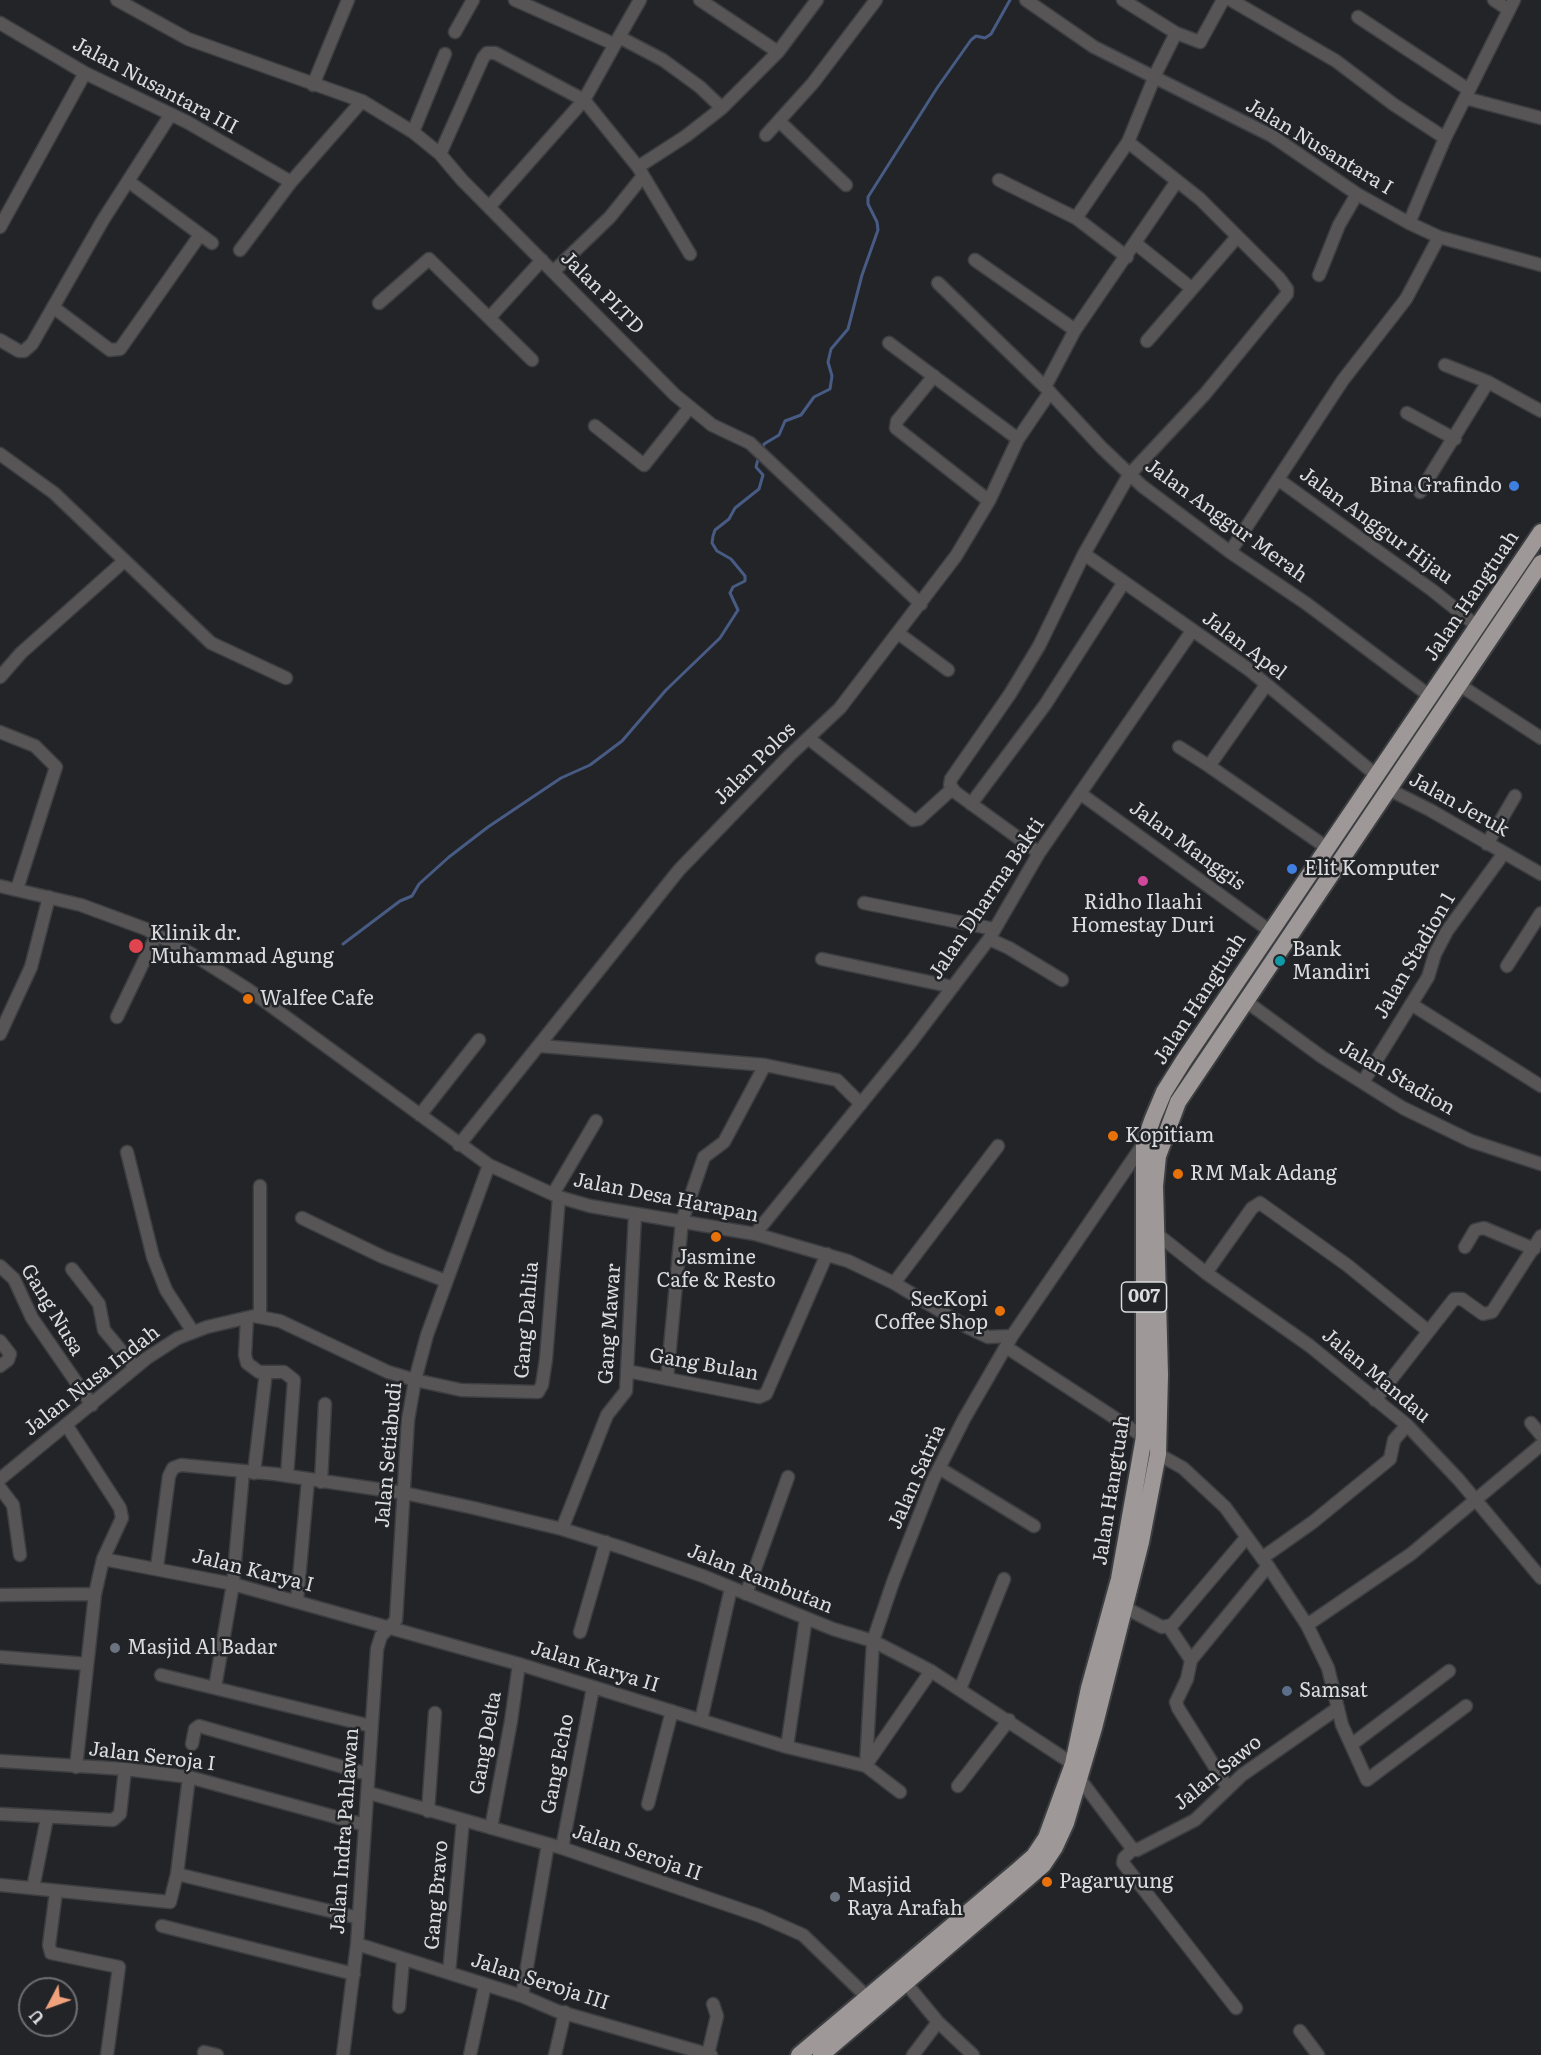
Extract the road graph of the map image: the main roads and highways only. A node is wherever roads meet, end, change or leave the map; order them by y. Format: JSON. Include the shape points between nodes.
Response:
{"nodes":[{"id":1,"x":1541,"y":532,"type":"edge"},
{"id":2,"x":1541,"y":562,"type":"edge"},
{"id":3,"x":1096,"y":1691,"type":"junction"},
{"id":4,"x":1076,"y":1771,"type":"junction"},
{"id":5,"x":812,"y":2053,"type":"edge"}],
"edges":[{"from":1,"to":3,"type":"highway","name":"Jalan Hangtuah","number":"007","via":[[1164,1092],[1144,1143],[1144,1437]]},
{"from":2,"to":3,"type":"highway","name":"Jalan Hangtuah","number":"007","via":[[1178,1102],[1158,1156],[1155,1186],[1158,1454],[1124,1607]]},
{"from":3,"to":4,"type":"highway","name":"Jalan Hangtuah","number":"007"},
{"from":4,"to":5,"type":"highway","name":"Jalan Hangtuah","number":"007","via":[[1034,1856],[867,1998]]},
{"from":4,"to":5,"type":"highway","name":"Jalan Hangtuah","number":"007","via":[[1066,1824],[1043,1865],[905,1982]]}]}
